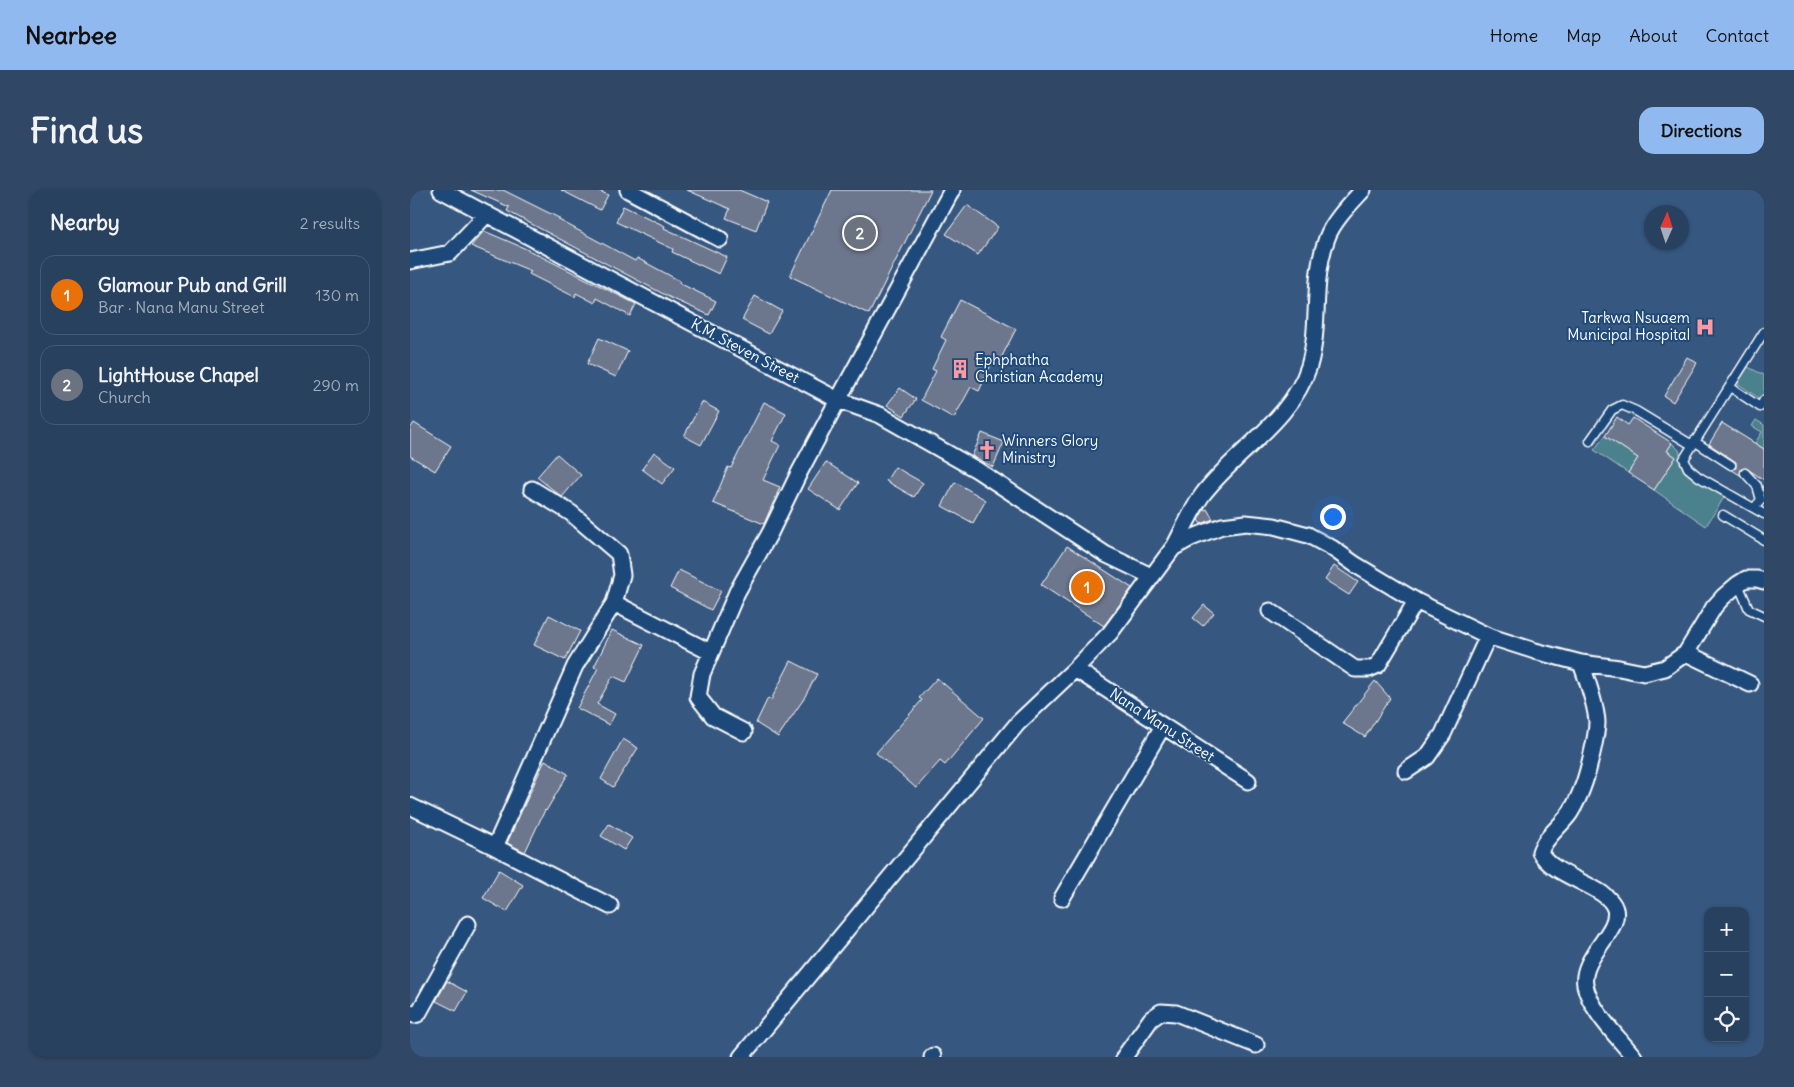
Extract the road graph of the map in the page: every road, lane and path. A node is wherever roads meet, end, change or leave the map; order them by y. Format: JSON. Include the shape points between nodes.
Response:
{"nodes":[{"id":1,"x":441,"y":190,"type":"edge"},
{"id":2,"x":628,"y":190,"type":"edge"},
{"id":3,"x":952,"y":190,"type":"edge"},
{"id":4,"x":1363,"y":190,"type":"edge"},
{"id":5,"x":487,"y":214,"type":"junction"},
{"id":6,"x":720,"y":239,"type":"dead end"},
{"id":7,"x":410,"y":261,"type":"edge"},
{"id":8,"x":1764,"y":332,"type":"edge"},
{"id":9,"x":1730,"y":387,"type":"junction"},
{"id":10,"x":838,"y":400,"type":"junction"},
{"id":11,"x":1764,"y":400,"type":"edge"},
{"id":12,"x":1590,"y":441,"type":"dead end"},
{"id":13,"x":1693,"y":443,"type":"junction"},
{"id":14,"x":1731,"y":465,"type":"dead end"},
{"id":15,"x":1745,"y":473,"type":"dead end"},
{"id":16,"x":532,"y":489,"type":"dead end"},
{"id":17,"x":1754,"y":508,"type":"junction"},
{"id":18,"x":1764,"y":514,"type":"edge"},
{"id":19,"x":1723,"y":515,"type":"dead end"},
{"id":20,"x":1764,"y":540,"type":"edge"},
{"id":21,"x":1173,"y":548,"type":"junction"},
{"id":22,"x":1151,"y":576,"type":"junction"},
{"id":23,"x":1764,"y":582,"type":"edge"},
{"id":24,"x":1738,"y":584,"type":"junction"},
{"id":25,"x":1416,"y":601,"type":"junction"},
{"id":26,"x":614,"y":603,"type":"junction"},
{"id":27,"x":1270,"y":611,"type":"dead end"},
{"id":28,"x":1764,"y":616,"type":"edge"},
{"id":29,"x":1488,"y":636,"type":"junction"},
{"id":30,"x":710,"y":652,"type":"junction"},
{"id":31,"x":1686,"y":653,"type":"junction"},
{"id":32,"x":1581,"y":663,"type":"junction"},
{"id":33,"x":1075,"y":669,"type":"junction"},
{"id":34,"x":1750,"y":684,"type":"dead end"},
{"id":35,"x":1163,"y":726,"type":"junction"},
{"id":36,"x":744,"y":732,"type":"dead end"},
{"id":37,"x":1406,"y":771,"type":"dead end"},
{"id":38,"x":1248,"y":781,"type":"dead end"},
{"id":39,"x":410,"y":806,"type":"edge"},
{"id":40,"x":495,"y":847,"type":"junction"},
{"id":41,"x":1062,"y":898,"type":"dead end"},
{"id":42,"x":610,"y":906,"type":"dead end"},
{"id":43,"x":468,"y":924,"type":"dead end"},
{"id":44,"x":410,"y":1013,"type":"edge"},
{"id":45,"x":1256,"y":1045,"type":"dead end"},
{"id":46,"x":741,"y":1057,"type":"edge"},
{"id":47,"x":1124,"y":1057,"type":"edge"},
{"id":48,"x":1634,"y":1057,"type":"edge"}],
"edges":[{"from":1,"to":5,"type":"street","name":"K.M. Steven Street"},
{"from":2,"to":6,"type":"street"},
{"from":3,"to":10,"type":"street"},
{"from":4,"to":21,"type":"street","via":[[1327,236],[1318,270],[1309,365],[1298,390],[1275,421],[1203,494]]},
{"from":5,"to":7,"type":"street","via":[[450,252]]},
{"from":5,"to":10,"type":"street","name":"K.M. Steven Street"},
{"from":8,"to":9,"type":"lane"},
{"from":9,"to":11,"type":"lane","via":[[1760,406]]},
{"from":9,"to":13,"type":"lane"},
{"from":10,"to":22,"type":"street","name":"K.M. Steven Street","via":[[887,419],[977,470],[1105,554]]},
{"from":10,"to":30,"type":"street","via":[[737,592]]},
{"from":12,"to":13,"type":"lane","via":[[1612,410],[1622,405]]},
{"from":13,"to":14,"type":"lane"},
{"from":13,"to":17,"type":"lane","via":[[1684,459],[1688,468]]},
{"from":15,"to":17,"type":"lane","via":[[1757,486],[1761,500]]},
{"from":16,"to":26,"type":"street","via":[[571,512],[619,554],[622,575]]},
{"from":17,"to":18,"type":"lane"},
{"from":19,"to":20,"type":"lane"},
{"from":21,"to":22,"type":"street"},
{"from":21,"to":25,"type":"street","via":[[1222,526],[1246,523],[1274,526],[1308,535]]},
{"from":22,"to":33,"type":"street","via":[[1110,633]]},
{"from":23,"to":24,"type":"street","via":[[1746,579]]},
{"from":24,"to":28,"type":"lane","via":[[1749,608]]},
{"from":24,"to":31,"type":"street","via":[[1714,607]]},
{"from":25,"to":27,"type":"street","via":[[1378,665],[1370,669],[1356,669]]},
{"from":25,"to":29,"type":"street"},
{"from":26,"to":30,"type":"street"},
{"from":26,"to":40,"type":"street","via":[[575,666]]},
{"from":29,"to":32,"type":"street"},
{"from":29,"to":37,"type":"street","via":[[1443,734],[1427,756]]},
{"from":30,"to":36,"type":"street","via":[[698,697],[713,716]]},
{"from":31,"to":32,"type":"street","via":[[1665,668],[1644,674]]},
{"from":31,"to":34,"type":"street"},
{"from":32,"to":48,"type":"street","via":[[1597,722],[1588,773],[1569,815],[1542,844],[1540,852],[1558,870],[1611,901],[1615,919],[1585,971],[1585,984],[1600,1014]]},
{"from":33,"to":35,"type":"street","name":"Nana Manu Street"},
{"from":33,"to":46,"type":"street","via":[[1018,724]]},
{"from":35,"to":38,"type":"street","name":"Nana Manu Street"},
{"from":35,"to":41,"type":"street"},
{"from":39,"to":40,"type":"street"},
{"from":40,"to":42,"type":"street"},
{"from":43,"to":44,"type":"street","via":[[418,1014]]},
{"from":45,"to":47,"type":"street","via":[[1176,1013],[1161,1012],[1151,1019]]}]}
